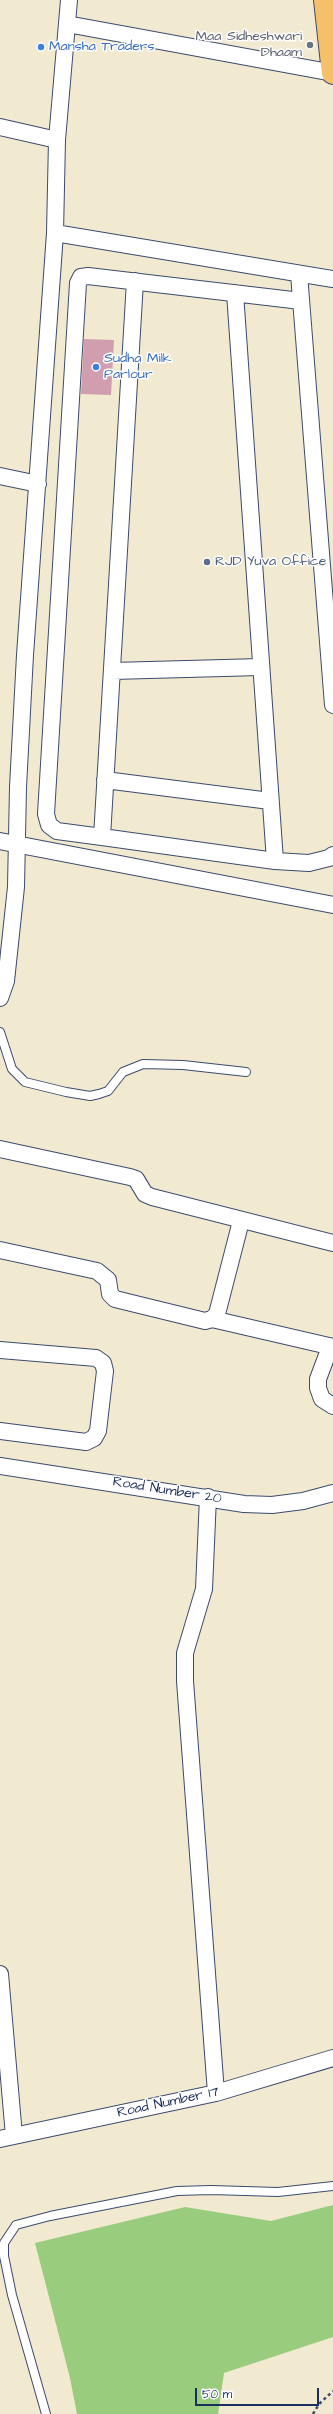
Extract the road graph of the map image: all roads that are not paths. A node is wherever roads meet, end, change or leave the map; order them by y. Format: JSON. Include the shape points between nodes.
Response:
{"nodes":[{"id":1,"x":69,"y":0,"type":"edge"},
{"id":2,"x":325,"y":0,"type":"edge"},
{"id":3,"x":66,"y":24,"type":"junction"},
{"id":4,"x":333,"y":73,"type":"edge"},
{"id":5,"x":0,"y":126,"type":"edge"},
{"id":6,"x":57,"y":140,"type":"junction"},
{"id":7,"x":56,"y":233,"type":"junction"},
{"id":8,"x":299,"y":274,"type":"junction"},
{"id":9,"x":333,"y":279,"type":"edge"},
{"id":10,"x":135,"y":281,"type":"junction"},
{"id":11,"x":235,"y":293,"type":"junction"},
{"id":12,"x":301,"y":301,"type":"junction"},
{"id":13,"x":0,"y":476,"type":"edge"},
{"id":14,"x":38,"y":484,"type":"junction"},
{"id":15,"x":261,"y":667,"type":"junction"},
{"id":16,"x":112,"y":671,"type":"junction"},
{"id":17,"x":333,"y":706,"type":"edge"},
{"id":18,"x":105,"y":780,"type":"junction"},
{"id":19,"x":270,"y":801,"type":"junction"},
{"id":20,"x":102,"y":837,"type":"junction"},
{"id":21,"x":0,"y":841,"type":"edge"},
{"id":22,"x":17,"y":844,"type":"junction"},
{"id":23,"x":333,"y":855,"type":"edge"},
{"id":24,"x":274,"y":861,"type":"junction"},
{"id":25,"x":333,"y":904,"type":"edge"},
{"id":26,"x":0,"y":998,"type":"edge"},
{"id":27,"x":0,"y":1032,"type":"edge"},
{"id":28,"x":246,"y":1072,"type":"dead end"},
{"id":29,"x":0,"y":1149,"type":"edge"},
{"id":30,"x":241,"y":1221,"type":"junction"},
{"id":31,"x":333,"y":1243,"type":"edge"},
{"id":32,"x":0,"y":1250,"type":"edge"},
{"id":33,"x":212,"y":1319,"type":"junction"},
{"id":34,"x":331,"y":1347,"type":"edge"},
{"id":35,"x":0,"y":1350,"type":"edge"},
{"id":36,"x":333,"y":1406,"type":"edge"},
{"id":37,"x":0,"y":1432,"type":"edge"},
{"id":38,"x":0,"y":1466,"type":"edge"},
{"id":39,"x":333,"y":1493,"type":"edge"},
{"id":40,"x":208,"y":1497,"type":"junction"},
{"id":41,"x":0,"y":1974,"type":"edge"},
{"id":42,"x":333,"y":2058,"type":"edge"},
{"id":43,"x":216,"y":2093,"type":"junction"},
{"id":44,"x":7,"y":2137,"type":"edge"},
{"id":45,"x":333,"y":2186,"type":"edge"},
{"id":46,"x":46,"y":2414,"type":"edge"}],
"edges":[{"from":1,"to":3,"type":"street"},
{"from":2,"to":4,"type":"highway"},
{"from":3,"to":4,"type":"street"},
{"from":3,"to":6,"type":"street"},
{"from":5,"to":6,"type":"street"},
{"from":6,"to":7,"type":"street"},
{"from":7,"to":8,"type":"street"},
{"from":7,"to":14,"type":"street"},
{"from":8,"to":9,"type":"street"},
{"from":8,"to":12,"type":"street"},
{"from":10,"to":11,"type":"street"},
{"from":10,"to":16,"type":"street"},
{"from":10,"to":20,"type":"street","via":[[88,276],[81,277],[78,283],[50,735],[46,814],[49,825],[57,831]]},
{"from":11,"to":12,"type":"street"},
{"from":11,"to":15,"type":"street"},
{"from":12,"to":17,"type":"street"},
{"from":13,"to":14,"type":"street"},
{"from":14,"to":22,"type":"street","via":[[24,670]]},
{"from":15,"to":16,"type":"street"},
{"from":15,"to":19,"type":"street"},
{"from":16,"to":18,"type":"street"},
{"from":18,"to":19,"type":"street"},
{"from":18,"to":20,"type":"street"},
{"from":19,"to":24,"type":"street"},
{"from":20,"to":24,"type":"street"},
{"from":21,"to":22,"type":"street"},
{"from":22,"to":25,"type":"street"},
{"from":22,"to":26,"type":"street","via":[[11,936],[6,980]]},
{"from":23,"to":24,"type":"street","via":[[309,862]]},
{"from":27,"to":28,"type":"lane","via":[[12,1069],[25,1082],[90,1096],[108,1091],[123,1072],[143,1064],[183,1065]]},
{"from":29,"to":30,"type":"street","via":[[130,1177],[152,1198]]},
{"from":30,"to":31,"type":"street"},
{"from":30,"to":33,"type":"street","via":[[217,1314]]},
{"from":32,"to":33,"type":"street","via":[[97,1271],[108,1280],[110,1294],[115,1299],[205,1321]]},
{"from":33,"to":34,"type":"street"},
{"from":34,"to":36,"type":"street","via":[[318,1379],[318,1388],[322,1399]]},
{"from":35,"to":37,"type":"street","via":[[96,1358],[103,1363],[105,1371],[98,1431],[94,1438],[86,1442]]},
{"from":38,"to":40,"type":"street","name":"Road Number 20"},
{"from":39,"to":40,"type":"street","name":"Road Number 20","via":[[303,1501],[272,1505],[244,1504]]},
{"from":40,"to":43,"type":"street","via":[[204,1589],[185,1654],[185,1681]]},
{"from":41,"to":44,"type":"street"},
{"from":42,"to":43,"type":"street","name":"Road Number 17"},
{"from":43,"to":44,"type":"street","name":"Road Number 17"},
{"from":45,"to":46,"type":"lane","via":[[278,2192],[177,2191],[16,2225],[4,2243],[4,2256],[12,2295]]}]}
